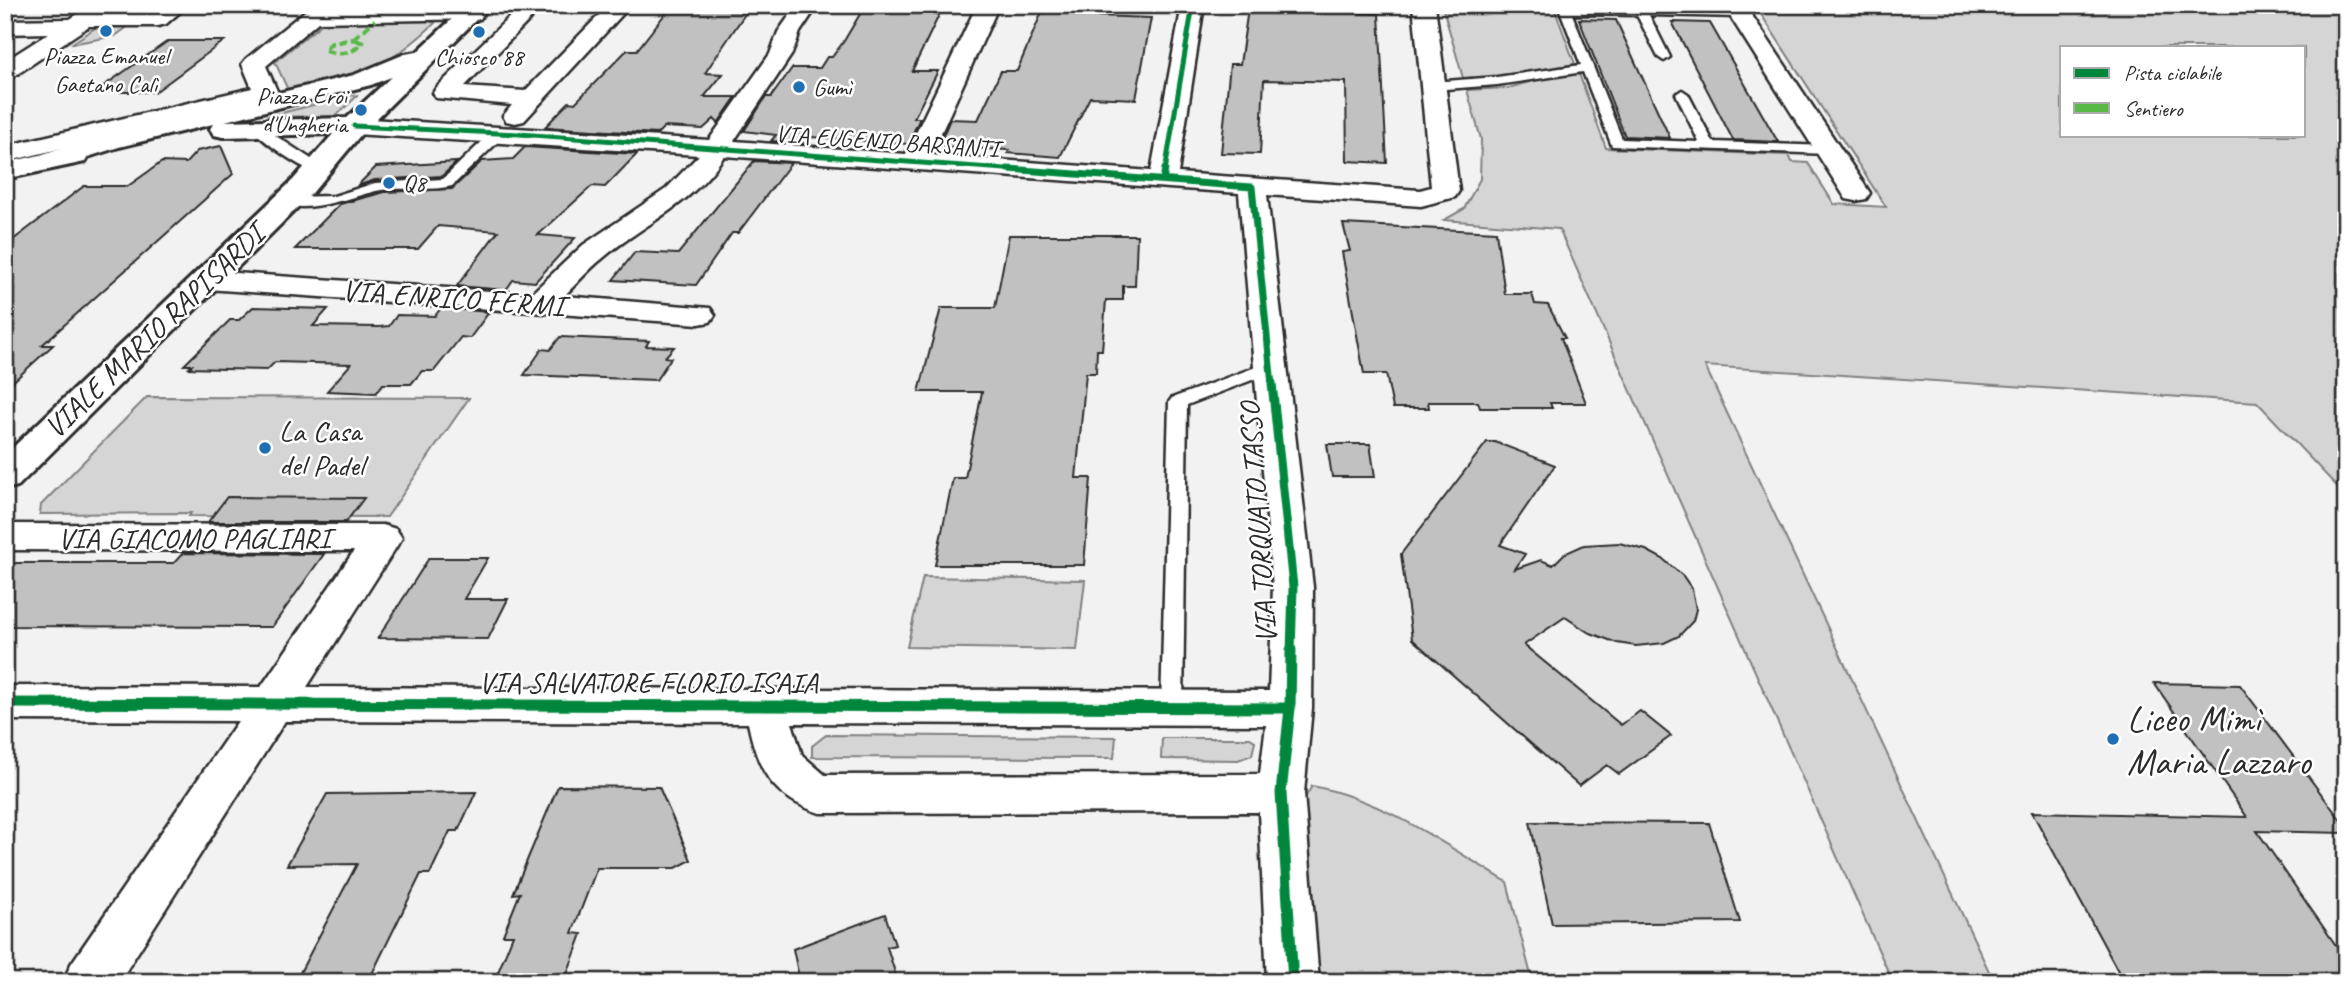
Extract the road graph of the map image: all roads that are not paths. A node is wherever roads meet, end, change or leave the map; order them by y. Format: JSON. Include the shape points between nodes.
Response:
{"nodes":[{"id":1,"x":107,"y":5,"type":"edge"},
{"id":2,"x":178,"y":5,"type":"edge"},
{"id":3,"x":534,"y":5,"type":"edge"},
{"id":4,"x":621,"y":5,"type":"edge"},
{"id":5,"x":808,"y":5,"type":"edge"},
{"id":6,"x":988,"y":5,"type":"edge"},
{"id":7,"x":1194,"y":5,"type":"edge"},
{"id":8,"x":1424,"y":5,"type":"edge"},
{"id":9,"x":1564,"y":7,"type":"edge"},
{"id":10,"x":1640,"y":8,"type":"edge"},
{"id":11,"x":476,"y":9,"type":"edge"},
{"id":12,"x":1737,"y":10,"type":"edge"},
{"id":13,"x":80,"y":23,"type":"junction"},
{"id":14,"x":5,"y":27,"type":"edge"},
{"id":15,"x":5,"y":34,"type":"edge"},
{"id":16,"x":432,"y":51,"type":"junction"},
{"id":17,"x":1664,"y":57,"type":"dead end"},
{"id":18,"x":13,"y":67,"type":"edge"},
{"id":19,"x":1587,"y":68,"type":"junction"},
{"id":20,"x":1433,"y":86,"type":"junction"},
{"id":21,"x":265,"y":90,"type":"junction"},
{"id":22,"x":389,"y":94,"type":"junction"},
{"id":23,"x":1682,"y":94,"type":"dead end"},
{"id":24,"x":298,"y":95,"type":"junction"},
{"id":25,"x":532,"y":99,"type":"junction"},
{"id":26,"x":354,"y":126,"type":"junction"},
{"id":27,"x":259,"y":129,"type":"junction"},
{"id":28,"x":509,"y":133,"type":"junction"},
{"id":29,"x":1708,"y":146,"type":"junction"},
{"id":30,"x":717,"y":148,"type":"junction"},
{"id":31,"x":1828,"y":150,"type":"junction"},
{"id":32,"x":5,"y":154,"type":"edge"},
{"id":33,"x":50,"y":160,"type":"junction"},
{"id":34,"x":915,"y":162,"type":"junction"},
{"id":35,"x":5,"y":171,"type":"edge"},
{"id":36,"x":1163,"y":180,"type":"junction"},
{"id":37,"x":303,"y":185,"type":"junction"},
{"id":38,"x":1252,"y":187,"type":"junction"},
{"id":39,"x":1856,"y":193,"type":"dead end"},
{"id":40,"x":207,"y":280,"type":"junction"},
{"id":41,"x":537,"y":304,"type":"junction"},
{"id":42,"x":699,"y":315,"type":"dead end"},
{"id":43,"x":1272,"y":366,"type":"junction"},
{"id":44,"x":5,"y":477,"type":"edge"},
{"id":45,"x":5,"y":537,"type":"edge"},
{"id":46,"x":5,"y":702,"type":"edge"},
{"id":47,"x":273,"y":705,"type":"junction"},
{"id":48,"x":766,"y":706,"type":"junction"},
{"id":49,"x":1172,"y":709,"type":"junction"},
{"id":50,"x":1290,"y":709,"type":"junction"},
{"id":51,"x":1281,"y":793,"type":"junction"},
{"id":52,"x":89,"y":982,"type":"edge"},
{"id":53,"x":1293,"y":982,"type":"edge"}],
"edges":[{"from":1,"to":13,"type":"street"},
{"from":2,"to":13,"type":"street","via":[[159,19]]},
{"from":3,"to":25,"type":"street","via":[[445,93]]},
{"from":4,"to":25,"type":"street"},
{"from":5,"to":30,"type":"street"},
{"from":6,"to":34,"type":"street"},
{"from":7,"to":36,"type":"street"},
{"from":8,"to":20,"type":"street"},
{"from":9,"to":10,"type":"lane"},
{"from":9,"to":19,"type":"lane"},
{"from":10,"to":12,"type":"lane"},
{"from":10,"to":17,"type":"lane"},
{"from":11,"to":16,"type":"main road","name":"VIALE MARIO RAPISARDI"},
{"from":11,"to":21,"type":"street","via":[[313,16],[254,64]]},
{"from":12,"to":31,"type":"street"},
{"from":13,"to":14,"type":"street"},
{"from":13,"to":18,"type":"street"},
{"from":15,"to":18,"type":"street","via":[[28,43],[28,51]]},
{"from":16,"to":22,"type":"main road","name":"VIALE MARIO RAPISARDI"},
{"from":16,"to":24,"type":"main road","via":[[381,74]]},
{"from":19,"to":20,"type":"lane"},
{"from":19,"to":29,"type":"lane","via":[[1617,143]]},
{"from":20,"to":38,"type":"street","name":"VIA EUGENIO BARSANTI","via":[[1445,191],[1421,198]]},
{"from":21,"to":24,"type":"main road"},
{"from":21,"to":32,"type":"street"},
{"from":21,"to":33,"type":"main road"},
{"from":22,"to":24,"type":"main road","via":[[370,88]]},
{"from":22,"to":26,"type":"main road","name":"VIALE MARIO RAPISARDI"},
{"from":23,"to":29,"type":"lane"},
{"from":25,"to":28,"type":"street"},
{"from":26,"to":27,"type":"main road"},
{"from":26,"to":28,"type":"street","name":"VIA EUGENIO BARSANTI"},
{"from":26,"to":37,"type":"main road","name":"VIALE MARIO RAPISARDI"},
{"from":27,"to":33,"type":"main road","via":[[174,134]]},
{"from":27,"to":37,"type":"lane","via":[[278,147],[295,154]]},
{"from":28,"to":30,"type":"street","name":"VIA EUGENIO BARSANTI"},
{"from":28,"to":37,"type":"lane","via":[[447,183],[375,187],[335,200]]},
{"from":29,"to":31,"type":"lane"},
{"from":30,"to":34,"type":"street","name":"VIA EUGENIO BARSANTI"},
{"from":30,"to":41,"type":"street","via":[[676,195],[593,251]]},
{"from":31,"to":39,"type":"street"},
{"from":33,"to":35,"type":"main road"},
{"from":34,"to":36,"type":"street","name":"VIA EUGENIO BARSANTI"},
{"from":36,"to":38,"type":"street","name":"VIA EUGENIO BARSANTI"},
{"from":37,"to":40,"type":"main road","name":"VIALE MARIO RAPISARDI"},
{"from":38,"to":43,"type":"street","name":"VIA TORQUATO TASSO"},
{"from":40,"to":41,"type":"street","name":"VIA ENRICO FERMI"},
{"from":40,"to":44,"type":"main road","name":"VIALE MARIO RAPISARDI"},
{"from":41,"to":42,"type":"street","name":"VIA ENRICO FERMI"},
{"from":43,"to":49,"type":"lane","via":[[1178,402]]},
{"from":43,"to":50,"type":"street","name":"VIA TORQUATO TASSO","via":[[1293,587]]},
{"from":45,"to":47,"type":"street","name":"VIA GIACOMO PAGLIARI","via":[[383,538]]},
{"from":46,"to":47,"type":"street","name":"VIA SALVATORE FLORIO ISAIA"},
{"from":47,"to":48,"type":"street","name":"VIA SALVATORE FLORIO ISAIA"},
{"from":47,"to":52,"type":"street"},
{"from":48,"to":49,"type":"street","name":"VIA SALVATORE FLORIO ISAIA"},
{"from":48,"to":51,"type":"street","via":[[781,766],[800,785],[820,794]]},
{"from":49,"to":50,"type":"street","name":"VIA SALVATORE FLORIO ISAIA"},
{"from":50,"to":51,"type":"street","name":"VIA TORQUATO TASSO"},
{"from":51,"to":53,"type":"street","name":"VIA TORQUATO TASSO"}]}
